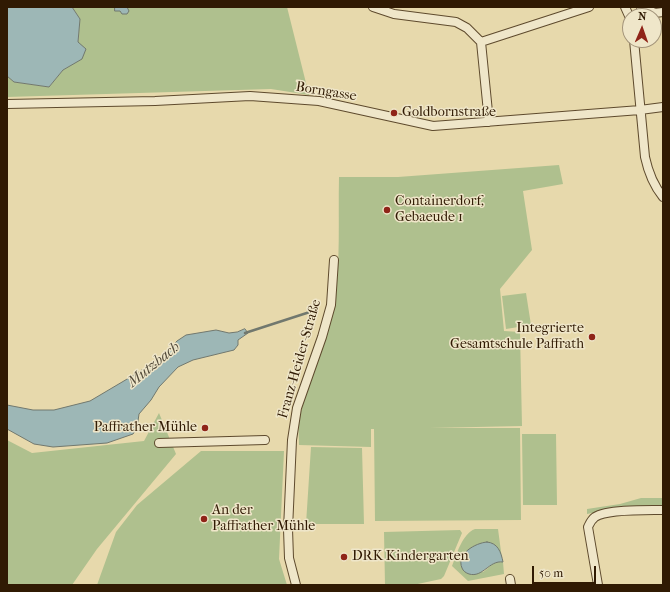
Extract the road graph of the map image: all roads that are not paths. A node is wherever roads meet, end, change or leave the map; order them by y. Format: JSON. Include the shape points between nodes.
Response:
{"nodes":[{"id":1,"x":372,"y":7,"type":"edge"},
{"id":2,"x":589,"y":7,"type":"edge"},
{"id":3,"x":641,"y":7,"type":"edge"},
{"id":4,"x":663,"y":12,"type":"edge"},
{"id":5,"x":481,"y":42,"type":"junction"},
{"id":6,"x":635,"y":48,"type":"edge"},
{"id":7,"x":7,"y":104,"type":"edge"},
{"id":8,"x":663,"y":107,"type":"edge"},
{"id":9,"x":640,"y":110,"type":"junction"},
{"id":10,"x":490,"y":122,"type":"junction"},
{"id":11,"x":663,"y":197,"type":"edge"},
{"id":12,"x":334,"y":260,"type":"dead end"},
{"id":13,"x":265,"y":440,"type":"dead end"},
{"id":14,"x":159,"y":443,"type":"dead end"},
{"id":15,"x":663,"y":510,"type":"edge"},
{"id":16,"x":296,"y":585,"type":"edge"},
{"id":17,"x":598,"y":585,"type":"edge"}],
"edges":[{"from":1,"to":5,"type":"street","via":[[394,14],[456,22],[467,28]]},
{"from":2,"to":5,"type":"street"},
{"from":3,"to":4,"type":"street"},
{"from":5,"to":10,"type":"street"},
{"from":6,"to":9,"type":"street"},
{"from":7,"to":10,"type":"street","name":"Borngasse","via":[[250,96],[319,101],[433,126]]},
{"from":8,"to":9,"type":"street","name":"Borngasse"},
{"from":9,"to":10,"type":"street","name":"Borngasse"},
{"from":9,"to":11,"type":"street","via":[[644,158]]},
{"from":12,"to":16,"type":"street","name":"Franz-Heider-Straße","via":[[331,305],[297,408],[292,440],[288,529],[289,558]]},
{"from":13,"to":14,"type":"street"},
{"from":15,"to":17,"type":"street","via":[[632,510],[599,515],[590,522],[588,527]]}]}
